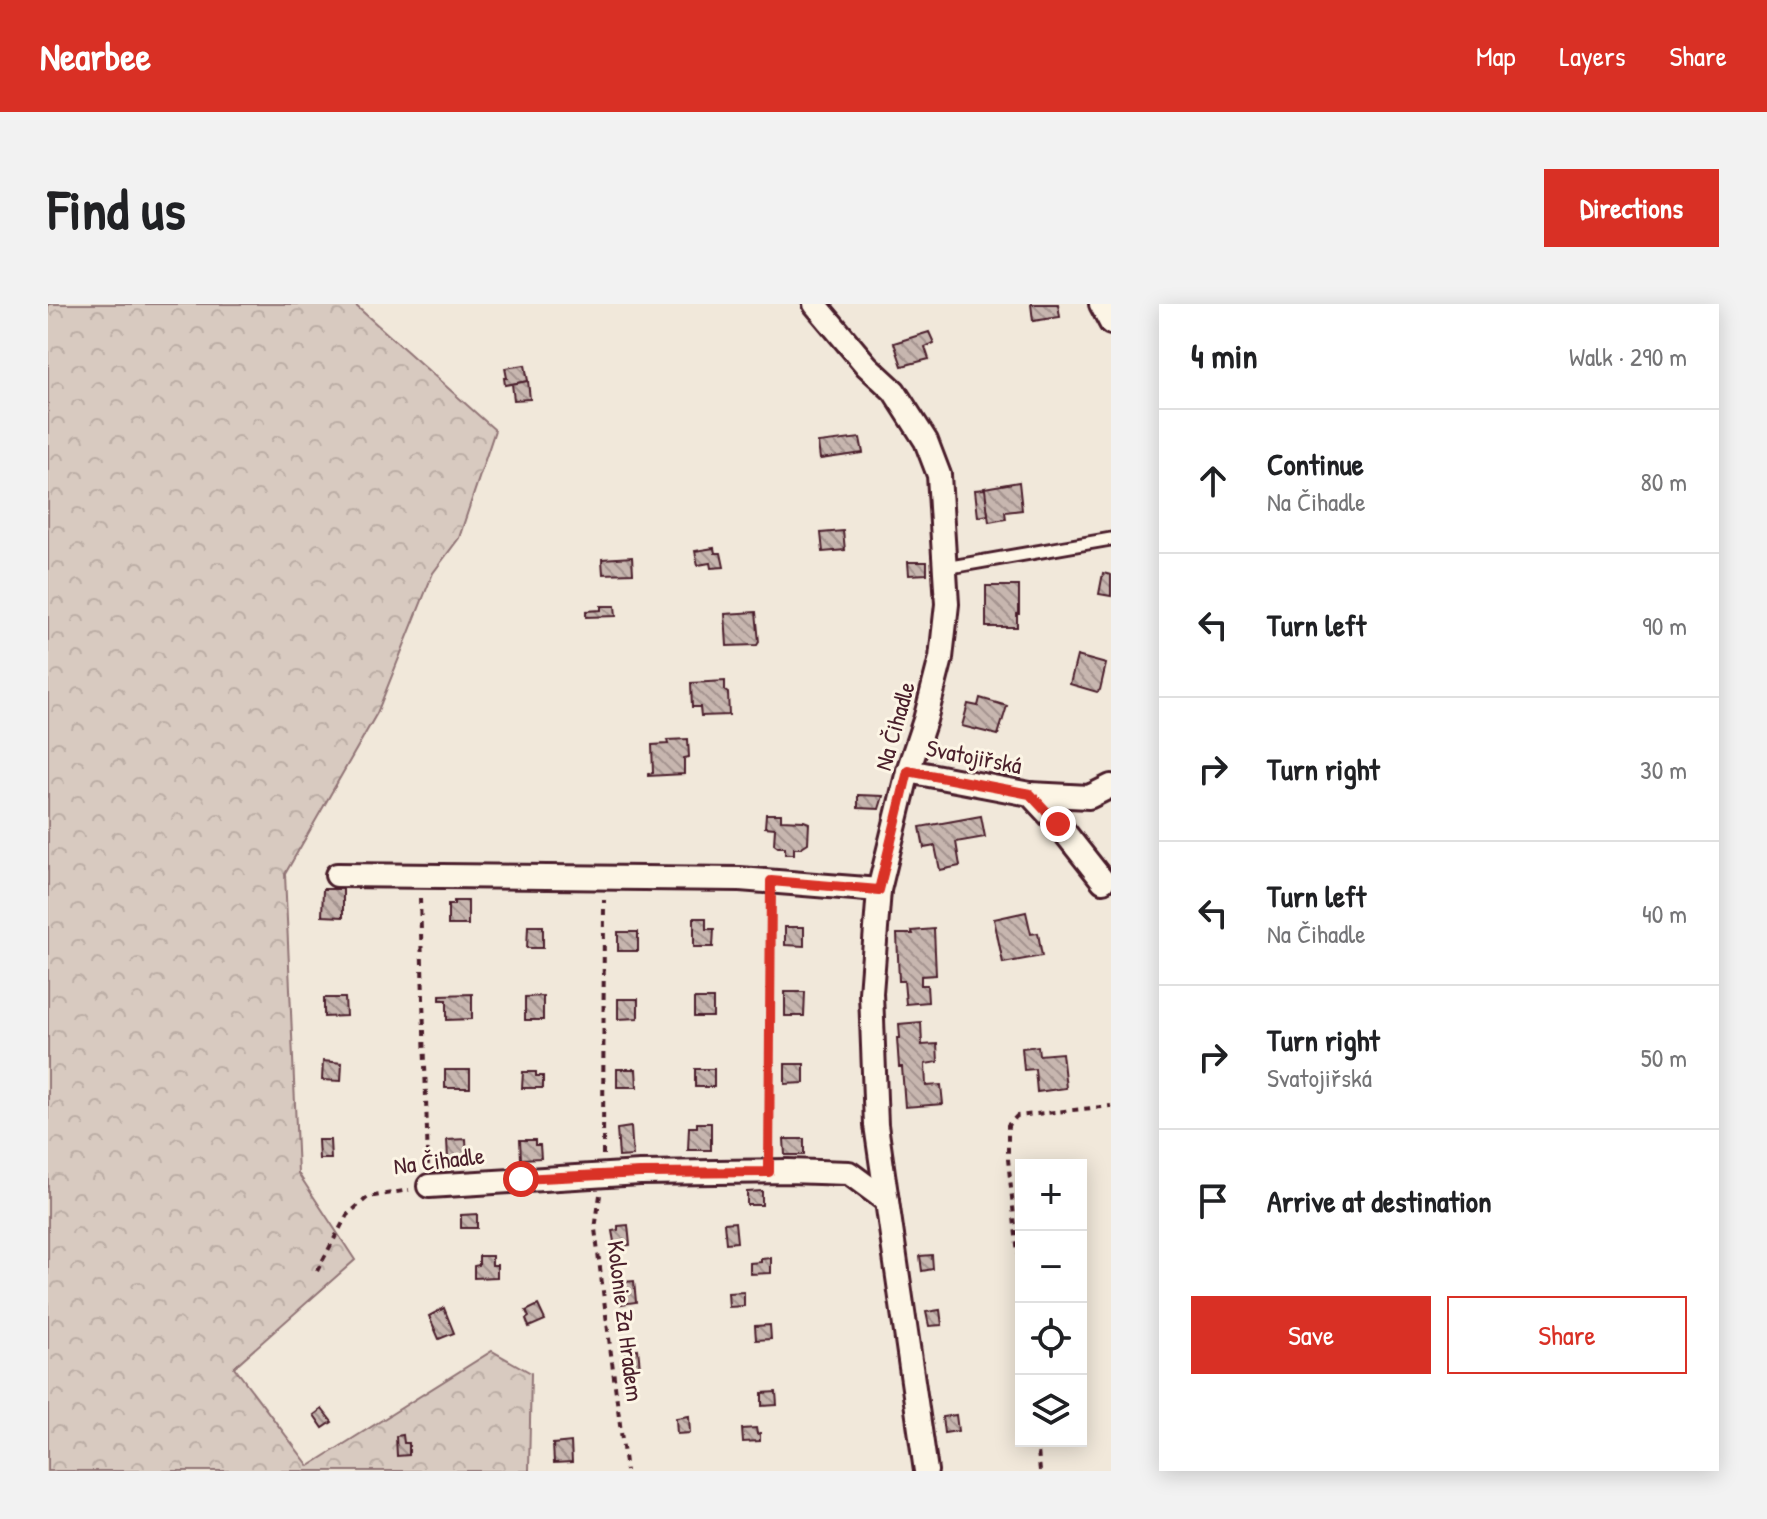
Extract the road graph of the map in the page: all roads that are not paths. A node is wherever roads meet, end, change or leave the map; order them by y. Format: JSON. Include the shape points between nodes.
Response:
{"nodes":[{"id":1,"x":815,"y":304,"type":"edge"},
{"id":2,"x":1101,"y":304,"type":"edge"},
{"id":3,"x":1111,"y":323,"type":"edge"},
{"id":4,"x":1111,"y":539,"type":"edge"},
{"id":5,"x":945,"y":568,"type":"junction"},
{"id":6,"x":908,"y":771,"type":"junction"},
{"id":7,"x":1111,"y":786,"type":"edge"},
{"id":8,"x":1030,"y":794,"type":"junction"},
{"id":9,"x":1111,"y":859,"type":"edge"},
{"id":10,"x":337,"y":875,"type":"dead end"},
{"id":11,"x":1107,"y":886,"type":"edge"},
{"id":12,"x":879,"y":890,"type":"junction"},
{"id":13,"x":429,"y":1186,"type":"road end"},
{"id":14,"x":887,"y":1201,"type":"junction"},
{"id":15,"x":926,"y":1471,"type":"edge"}],
"edges":[{"from":1,"to":5,"type":"street","name":"Na Čihadle","via":[[894,391],[926,441],[939,475]]},
{"from":2,"to":3,"type":"street"},
{"from":4,"to":5,"type":"lane"},
{"from":5,"to":6,"type":"street","name":"Na Čihadle","via":[[941,658]]},
{"from":6,"to":8,"type":"street","name":"Svatojiřská"},
{"from":6,"to":12,"type":"street","name":"Na Čihadle"},
{"from":7,"to":8,"type":"street","name":"Svatojiřská","via":[[1089,797]]},
{"from":8,"to":11,"type":"street","name":"Svatojiřská"},
{"from":9,"to":11,"type":"street","name":"Svatojiřská"},
{"from":10,"to":12,"type":"street","via":[[740,879]]},
{"from":12,"to":14,"type":"street","name":"Na Čihadle","via":[[872,1067]]},
{"from":13,"to":14,"type":"street","name":"Na Čihadle","via":[[603,1175],[849,1173]]},
{"from":14,"to":15,"type":"street","name":"Na Čihadle"}]}
